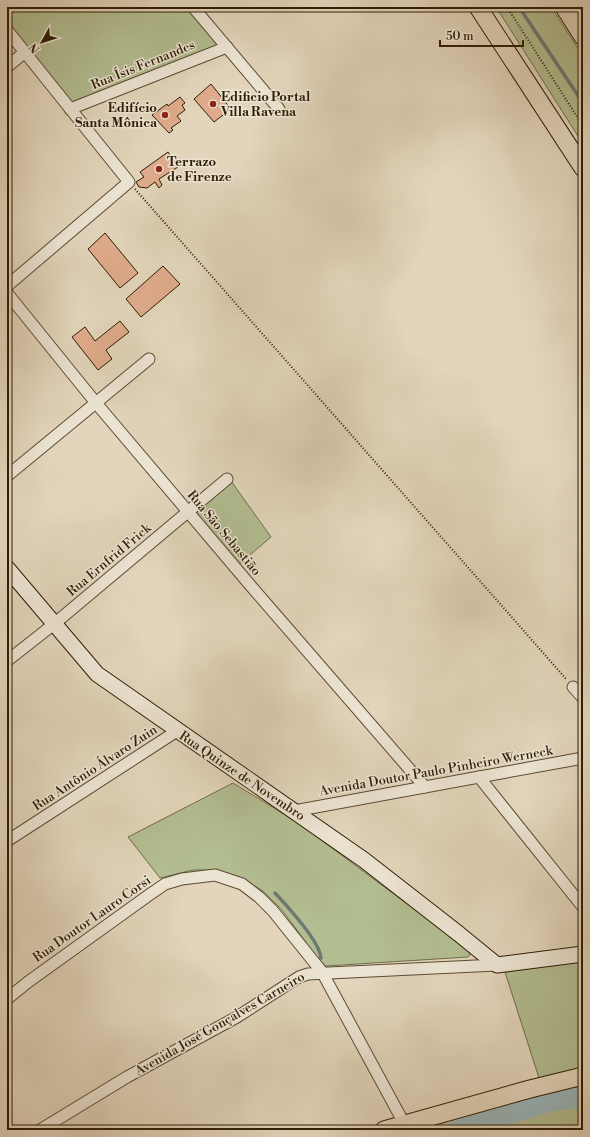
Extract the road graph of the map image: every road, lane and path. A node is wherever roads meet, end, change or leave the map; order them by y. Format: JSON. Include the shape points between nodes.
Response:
{"nodes":[{"id":1,"x":193,"y":7,"type":"edge"},
{"id":2,"x":478,"y":7,"type":"edge"},
{"id":3,"x":507,"y":7,"type":"edge"},
{"id":4,"x":564,"y":7,"type":"edge"},
{"id":5,"x":7,"y":30,"type":"edge"},
{"id":6,"x":583,"y":37,"type":"edge"},
{"id":7,"x":227,"y":47,"type":"junction"},
{"id":8,"x":25,"y":52,"type":"junction"},
{"id":9,"x":7,"y":67,"type":"edge"},
{"id":10,"x":70,"y":109,"type":"junction"},
{"id":11,"x":279,"y":110,"type":"dead end"},
{"id":12,"x":583,"y":126,"type":"edge"},
{"id":13,"x":583,"y":168,"type":"edge"},
{"id":14,"x":129,"y":182,"type":"junction"},
{"id":15,"x":7,"y":286,"type":"edge"},
{"id":16,"x":7,"y":293,"type":"edge"},
{"id":17,"x":149,"y":359,"type":"dead end"},
{"id":18,"x":96,"y":403,"type":"junction"},
{"id":19,"x":7,"y":476,"type":"edge"},
{"id":20,"x":227,"y":478,"type":"dead end"},
{"id":21,"x":188,"y":512,"type":"junction"},
{"id":22,"x":7,"y":568,"type":"edge"},
{"id":23,"x":54,"y":624,"type":"junction"},
{"id":24,"x":7,"y":662,"type":"edge"},
{"id":25,"x":573,"y":687,"type":"joint"},
{"id":26,"x":583,"y":698,"type":"edge"},
{"id":27,"x":177,"y":731,"type":"junction"},
{"id":28,"x":583,"y":758,"type":"edge"},
{"id":29,"x":478,"y":777,"type":"junction"},
{"id":30,"x":425,"y":787,"type":"junction"},
{"id":31,"x":294,"y":811,"type":"junction"},
{"id":32,"x":7,"y":841,"type":"edge"},
{"id":33,"x":583,"y":907,"type":"edge"},
{"id":34,"x":583,"y":954,"type":"edge"},
{"id":35,"x":497,"y":965,"type":"junction"},
{"id":36,"x":322,"y":972,"type":"junction"},
{"id":37,"x":7,"y":999,"type":"edge"},
{"id":38,"x":583,"y":1076,"type":"edge"},
{"id":39,"x":405,"y":1124,"type":"junction"},
{"id":40,"x":40,"y":1130,"type":"edge"},
{"id":41,"x":384,"y":1130,"type":"edge"}],
"edges":[{"from":1,"to":7,"type":"street"},
{"from":2,"to":13,"type":"main road"},
{"from":3,"to":12,"type":"path"},
{"from":4,"to":6,"type":"main road"},
{"from":5,"to":8,"type":"street"},
{"from":7,"to":10,"type":"street","name":"Rua Ísis Fernandes"},
{"from":7,"to":11,"type":"street"},
{"from":8,"to":9,"type":"street"},
{"from":8,"to":10,"type":"street"},
{"from":10,"to":14,"type":"street"},
{"from":14,"to":15,"type":"street"},
{"from":14,"to":25,"type":"path"},
{"from":16,"to":18,"type":"street","name":"Rua São Sebastião"},
{"from":17,"to":18,"type":"street"},
{"from":18,"to":19,"type":"street"},
{"from":18,"to":21,"type":"street","name":"Rua São Sebastião"},
{"from":20,"to":21,"type":"street","name":"Rua Ernfrid Frick"},
{"from":21,"to":23,"type":"street","name":"Rua Ernfrid Frick"},
{"from":21,"to":30,"type":"street","name":"Rua São Sebastião"},
{"from":22,"to":23,"type":"main road","name":"Rua Quinze de Novembro"},
{"from":23,"to":24,"type":"street","name":"Rua Ernfrid Frick"},
{"from":23,"to":27,"type":"main road","name":"Rua Quinze de Novembro","via":[[97,674]]},
{"from":25,"to":26,"type":"street"},
{"from":27,"to":31,"type":"main road","name":"Rua Quinze de Novembro"},
{"from":27,"to":32,"type":"street","name":"Rua Antônio Álvaro Zuin"},
{"from":28,"to":29,"type":"street","name":"Avenida Doutor Paulo Pinheiro Werneck"},
{"from":29,"to":30,"type":"street","name":"Avenida Doutor Paulo Pinheiro Werneck"},
{"from":29,"to":33,"type":"street"},
{"from":30,"to":31,"type":"street","name":"Avenida Doutor Paulo Pinheiro Werneck"},
{"from":31,"to":35,"type":"main road","name":"Rua Quinze de Novembro","via":[[364,860]]},
{"from":34,"to":35,"type":"main road","name":"Avenida José Gonçalves Carneiro"},
{"from":35,"to":36,"type":"street","name":"Avenida José Gonçalves Carneiro"},
{"from":36,"to":37,"type":"street","name":"Rua Doutor Lauro Corsi","via":[[259,897],[242,884],[215,875],[165,884]]},
{"from":36,"to":39,"type":"street","name":"Rua Doutor Lauro Corsi"},
{"from":36,"to":40,"type":"street","name":"Avenida José Gonçalves Carneiro","via":[[299,977],[237,1017],[127,1077]]},
{"from":38,"to":39,"type":"main road"},
{"from":39,"to":41,"type":"main road"}]}
